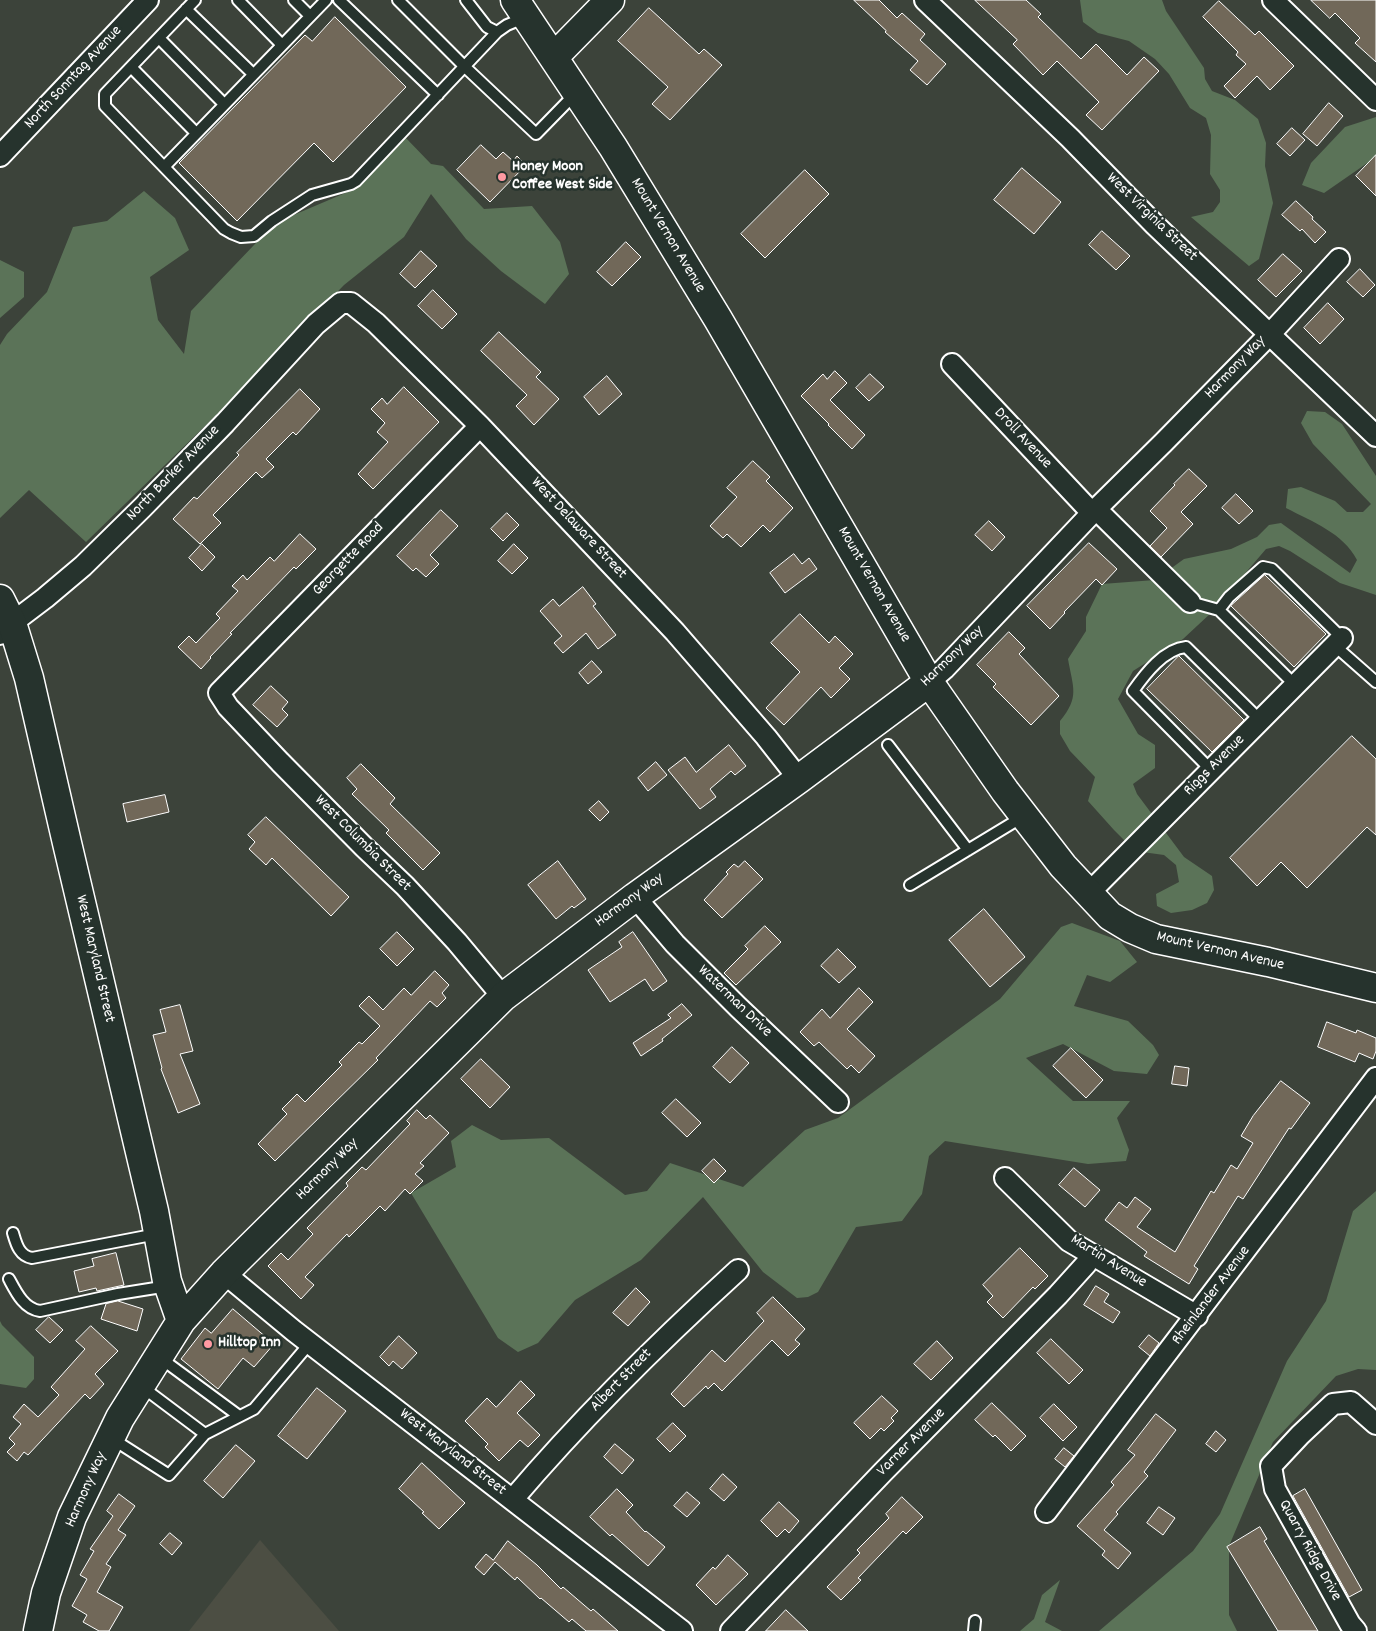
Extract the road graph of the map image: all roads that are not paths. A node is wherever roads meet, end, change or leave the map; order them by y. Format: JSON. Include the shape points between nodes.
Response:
{"nodes":[{"id":1,"x":148,"y":0,"type":"edge"},
{"id":2,"x":195,"y":0,"type":"edge"},
{"id":3,"x":238,"y":0,"type":"edge"},
{"id":4,"x":294,"y":0,"type":"edge"},
{"id":5,"x":326,"y":0,"type":"edge"},
{"id":6,"x":339,"y":0,"type":"edge"},
{"id":7,"x":398,"y":0,"type":"edge"},
{"id":8,"x":466,"y":0,"type":"edge"},
{"id":9,"x":610,"y":0,"type":"edge"},
{"id":10,"x":927,"y":0,"type":"edge"},
{"id":11,"x":1273,"y":0,"type":"edge"},
{"id":12,"x":186,"y":9,"type":"junction"},
{"id":13,"x":522,"y":9,"type":"edge"},
{"id":14,"x":310,"y":16,"type":"junction"},
{"id":15,"x":497,"y":32,"type":"junction"},
{"id":16,"x":159,"y":38,"type":"junction"},
{"id":17,"x":282,"y":45,"type":"junction"},
{"id":18,"x":554,"y":57,"type":"junction"},
{"id":19,"x":131,"y":66,"type":"junction"},
{"id":20,"x":465,"y":67,"type":"junction"},
{"id":21,"x":253,"y":74,"type":"junction"},
{"id":22,"x":577,"y":92,"type":"junction"},
{"id":23,"x":438,"y":95,"type":"junction"},
{"id":24,"x":1376,"y":100,"type":"edge"},
{"id":25,"x":224,"y":104,"type":"junction"},
{"id":26,"x":196,"y":133,"type":"junction"},
{"id":27,"x":0,"y":156,"type":"edge"},
{"id":28,"x":164,"y":166,"type":"junction"},
{"id":29,"x":1339,"y":259,"type":"dead end"},
{"id":30,"x":339,"y":304,"type":"joint"},
{"id":31,"x":1270,"y":334,"type":"junction"},
{"id":32,"x":952,"y":364,"type":"dead end"},
{"id":33,"x":480,"y":426,"type":"junction"},
{"id":34,"x":1376,"y":436,"type":"edge"},
{"id":35,"x":1094,"y":511,"type":"junction"},
{"id":36,"x":1190,"y":602,"type":"joint"},
{"id":37,"x":1220,"y":610,"type":"junction"},
{"id":38,"x":4,"y":618,"type":"edge"},
{"id":39,"x":1338,"y":642,"type":"junction"},
{"id":40,"x":929,"y":682,"type":"junction"},
{"id":41,"x":1376,"y":682,"type":"edge"},
{"id":42,"x":1295,"y":685,"type":"junction"},
{"id":43,"x":220,"y":694,"type":"joint"},
{"id":44,"x":1260,"y":720,"type":"junction"},
{"id":45,"x":888,"y":745,"type":"dead end"},
{"id":46,"x":1211,"y":770,"type":"junction"},
{"id":47,"x":799,"y":780,"type":"junction"},
{"id":48,"x":1024,"y":816,"type":"junction"},
{"id":49,"x":968,"y":850,"type":"junction"},
{"id":50,"x":910,"y":885,"type":"dead end"},
{"id":51,"x":1088,"y":894,"type":"junction"},
{"id":52,"x":635,"y":897,"type":"junction"},
{"id":53,"x":1376,"y":988,"type":"edge"},
{"id":54,"x":503,"y":997,"type":"junction"},
{"id":55,"x":1376,"y":1078,"type":"edge"},
{"id":56,"x":838,"y":1102,"type":"dead end"},
{"id":57,"x":1004,"y":1178,"type":"dead end"},
{"id":58,"x":13,"y":1233,"type":"dead end"},
{"id":59,"x":158,"y":1233,"type":"junction"},
{"id":60,"x":1091,"y":1254,"type":"junction"},
{"id":61,"x":738,"y":1270,"type":"dead end"},
{"id":62,"x":224,"y":1273,"type":"junction"},
{"id":63,"x":9,"y":1279,"type":"dead end"},
{"id":64,"x":169,"y":1285,"type":"junction"},
{"id":65,"x":1197,"y":1316,"type":"junction"},
{"id":66,"x":181,"y":1321,"type":"junction"},
{"id":67,"x":310,"y":1343,"type":"junction"},
{"id":68,"x":158,"y":1357,"type":"junction"},
{"id":69,"x":140,"y":1386,"type":"junction"},
{"id":70,"x":240,"y":1416,"type":"junction"},
{"id":71,"x":1376,"y":1424,"type":"edge"},
{"id":72,"x":205,"y":1434,"type":"junction"},
{"id":73,"x":111,"y":1437,"type":"junction"},
{"id":74,"x":513,"y":1500,"type":"junction"},
{"id":75,"x":1046,"y":1512,"type":"dead end"},
{"id":76,"x":38,"y":1631,"type":"edge"},
{"id":77,"x":682,"y":1631,"type":"edge"},
{"id":78,"x":731,"y":1631,"type":"edge"},
{"id":79,"x":1356,"y":1631,"type":"edge"}],
"edges":[{"from":1,"to":27,"type":"street","name":"North Sonntag Avenue"},
{"from":2,"to":12,"type":"lane"},
{"from":3,"to":17,"type":"lane"},
{"from":4,"to":14,"type":"lane"},
{"from":5,"to":14,"type":"lane"},
{"from":6,"to":23,"type":"lane"},
{"from":7,"to":20,"type":"lane"},
{"from":8,"to":15,"type":"lane","via":[[487,27]]},
{"from":9,"to":18,"type":"street"},
{"from":10,"to":31,"type":"street","name":"West Virginia Street"},
{"from":11,"to":24,"type":"street"},
{"from":12,"to":16,"type":"lane"},
{"from":12,"to":21,"type":"lane"},
{"from":13,"to":15,"type":"lane","via":[[522,18]]},
{"from":13,"to":18,"type":"street","name":"Mount Vernon Avenue"},
{"from":14,"to":17,"type":"lane"},
{"from":15,"to":20,"type":"lane"},
{"from":16,"to":19,"type":"lane"},
{"from":16,"to":25,"type":"lane"},
{"from":17,"to":21,"type":"lane"},
{"from":18,"to":22,"type":"street","name":"Mount Vernon Avenue"},
{"from":19,"to":26,"type":"lane"},
{"from":19,"to":28,"type":"lane","via":[[104,94],[105,106]]},
{"from":20,"to":22,"type":"lane","via":[[536,134]]},
{"from":20,"to":23,"type":"lane"},
{"from":21,"to":25,"type":"lane"},
{"from":22,"to":40,"type":"street","name":"Mount Vernon Avenue","via":[[718,319]]},
{"from":23,"to":28,"type":"lane","via":[[356,181],[312,195],[254,236],[241,237],[224,228]]},
{"from":25,"to":26,"type":"lane"},
{"from":26,"to":28,"type":"lane"},
{"from":29,"to":31,"type":"street","name":"Harmony Way"},
{"from":30,"to":33,"type":"street","name":"West Delaware Street","via":[[357,306]]},
{"from":30,"to":38,"type":"street","name":"North Barker Avenue","via":[[82,566],[45,598]]},
{"from":31,"to":34,"type":"street","name":"West Virginia Street"},
{"from":31,"to":35,"type":"street","name":"Harmony Way"},
{"from":32,"to":35,"type":"street","name":"Droll Avenue"},
{"from":33,"to":43,"type":"street","name":"Georgette Road"},
{"from":33,"to":47,"type":"street","name":"West Delaware Street","via":[[675,632]]},
{"from":35,"to":36,"type":"street","name":"Droll Avenue"},
{"from":35,"to":40,"type":"street","name":"Harmony Way"},
{"from":36,"to":37,"type":"lane"},
{"from":37,"to":39,"type":"lane","via":[[1229,597],[1263,567],[1272,570]]},
{"from":37,"to":42,"type":"lane"},
{"from":38,"to":59,"type":"street","name":"West Maryland Street","via":[[29,678],[44,737]]},
{"from":39,"to":41,"type":"lane"},
{"from":39,"to":42,"type":"street","name":"Riggs Avenue"},
{"from":40,"to":47,"type":"street","name":"Harmony Way"},
{"from":40,"to":48,"type":"street","name":"Mount Vernon Avenue"},
{"from":42,"to":44,"type":"street","name":"Riggs Avenue"},
{"from":43,"to":54,"type":"street","name":"West Columbia Street","via":[[228,707],[280,762],[405,886]]},
{"from":44,"to":46,"type":"street","name":"Riggs Avenue"},
{"from":44,"to":46,"type":"lane","via":[[1186,647],[1177,648],[1148,672],[1133,691]]},
{"from":45,"to":49,"type":"lane"},
{"from":46,"to":51,"type":"street","name":"Riggs Avenue"},
{"from":47,"to":52,"type":"street","name":"Harmony Way"},
{"from":48,"to":49,"type":"lane"},
{"from":48,"to":51,"type":"street","name":"Mount Vernon Avenue"},
{"from":49,"to":50,"type":"lane"},
{"from":51,"to":53,"type":"street","name":"Mount Vernon Avenue","via":[[1110,916],[1156,939]]},
{"from":52,"to":54,"type":"street","name":"Harmony Way"},
{"from":52,"to":56,"type":"street","name":"Waterman Drive","via":[[675,944]]},
{"from":54,"to":62,"type":"street","name":"Harmony Way"},
{"from":55,"to":65,"type":"street","name":"Rheinlander Avenue"},
{"from":57,"to":60,"type":"street","name":"Martin Avenue","via":[[1070,1241]]},
{"from":58,"to":59,"type":"lane","via":[[23,1255],[32,1258]]},
{"from":59,"to":64,"type":"street","name":"West Maryland Street"},
{"from":60,"to":65,"type":"street","name":"Martin Avenue"},
{"from":60,"to":78,"type":"street","name":"Varner Avenue","via":[[1058,1295]]},
{"from":61,"to":74,"type":"street","name":"Albert Street","via":[[646,1356]]},
{"from":62,"to":66,"type":"street","name":"Harmony Way"},
{"from":62,"to":67,"type":"street","name":"West Maryland Street"},
{"from":63,"to":64,"type":"lane","via":[[24,1303],[40,1311]]},
{"from":64,"to":66,"type":"street","name":"West Maryland Street"},
{"from":65,"to":75,"type":"street","name":"Rheinlander Avenue"},
{"from":66,"to":68,"type":"street","name":"Harmony Way"},
{"from":67,"to":70,"type":"lane","via":[[254,1409]]},
{"from":67,"to":74,"type":"street","name":"West Maryland Street"},
{"from":68,"to":69,"type":"street","name":"Harmony Way"},
{"from":68,"to":70,"type":"lane"},
{"from":69,"to":72,"type":"lane"},
{"from":69,"to":73,"type":"street","name":"Harmony Way"},
{"from":70,"to":72,"type":"lane"},
{"from":71,"to":79,"type":"street","name":"Quarry Ridge Drive","via":[[1351,1402],[1334,1404],[1271,1466],[1275,1489]]},
{"from":72,"to":73,"type":"lane","via":[[169,1475]]},
{"from":73,"to":76,"type":"street","name":"Harmony Way","via":[[72,1518],[46,1593]]},
{"from":74,"to":77,"type":"street","name":"West Maryland Street"}]}
